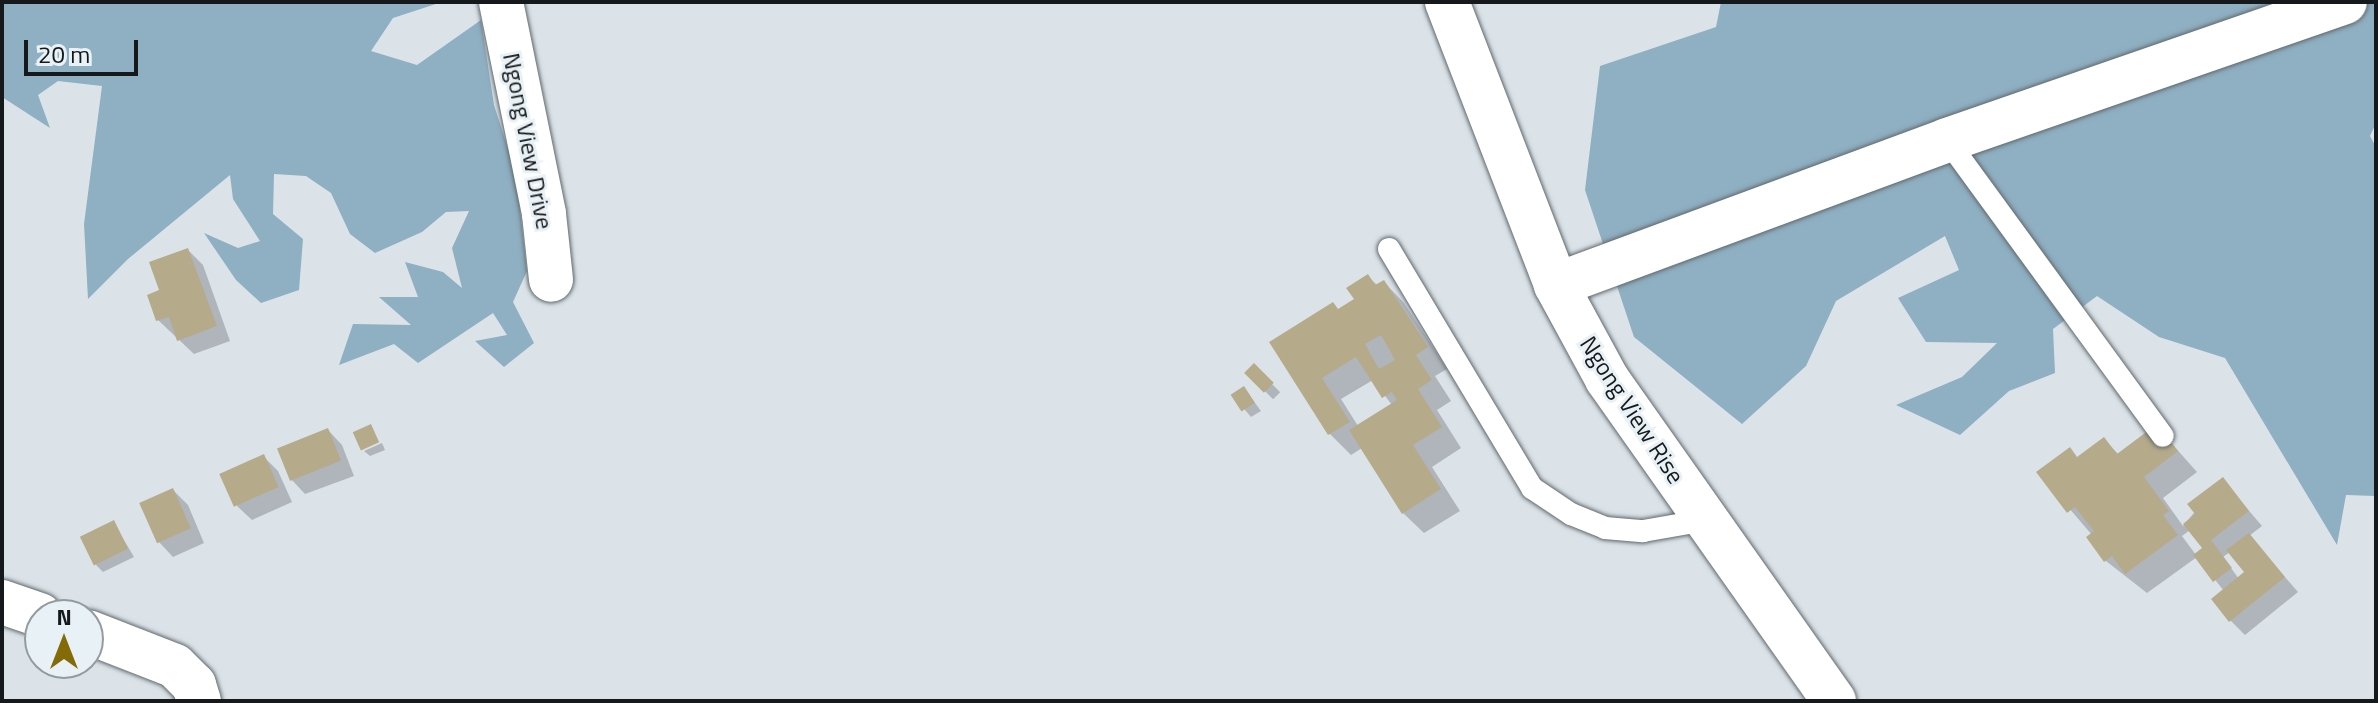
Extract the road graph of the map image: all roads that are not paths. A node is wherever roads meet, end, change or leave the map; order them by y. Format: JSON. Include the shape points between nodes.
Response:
{"nodes":[{"id":1,"x":501,"y":2,"type":"edge"},
{"id":2,"x":1447,"y":2,"type":"edge"},
{"id":3,"x":2345,"y":2,"type":"edge"},
{"id":4,"x":1947,"y":140,"type":"junction"},
{"id":5,"x":1389,"y":249,"type":"dead end"},
{"id":6,"x":551,"y":280,"type":"dead end"},
{"id":7,"x":1556,"y":285,"type":"junction"},
{"id":8,"x":2163,"y":436,"type":"dead end"},
{"id":9,"x":1706,"y":520,"type":"junction"},
{"id":10,"x":2,"y":602,"type":"edge"},
{"id":11,"x":24,"y":610,"type":"edge"},
{"id":12,"x":104,"y":638,"type":"edge"},
{"id":13,"x":199,"y":701,"type":"edge"},
{"id":14,"x":1834,"y":701,"type":"edge"}],
"edges":[{"from":1,"to":6,"type":"street","name":"Ngong View Drive","via":[[544,214]]},
{"from":2,"to":7,"type":"street","name":"Ngong View Rise"},
{"from":3,"to":4,"type":"street"},
{"from":4,"to":7,"type":"street"},
{"from":4,"to":8,"type":"lane"},
{"from":5,"to":9,"type":"lane","via":[[1532,488],[1571,514],[1605,528],[1643,531]]},
{"from":7,"to":9,"type":"street","name":"Ngong View Rise","via":[[1607,379]]},
{"from":9,"to":14,"type":"street","name":"Ngong View Rise"},
{"from":10,"to":11,"type":"street"},
{"from":12,"to":13,"type":"street","via":[[175,666],[194,685]]}]}
